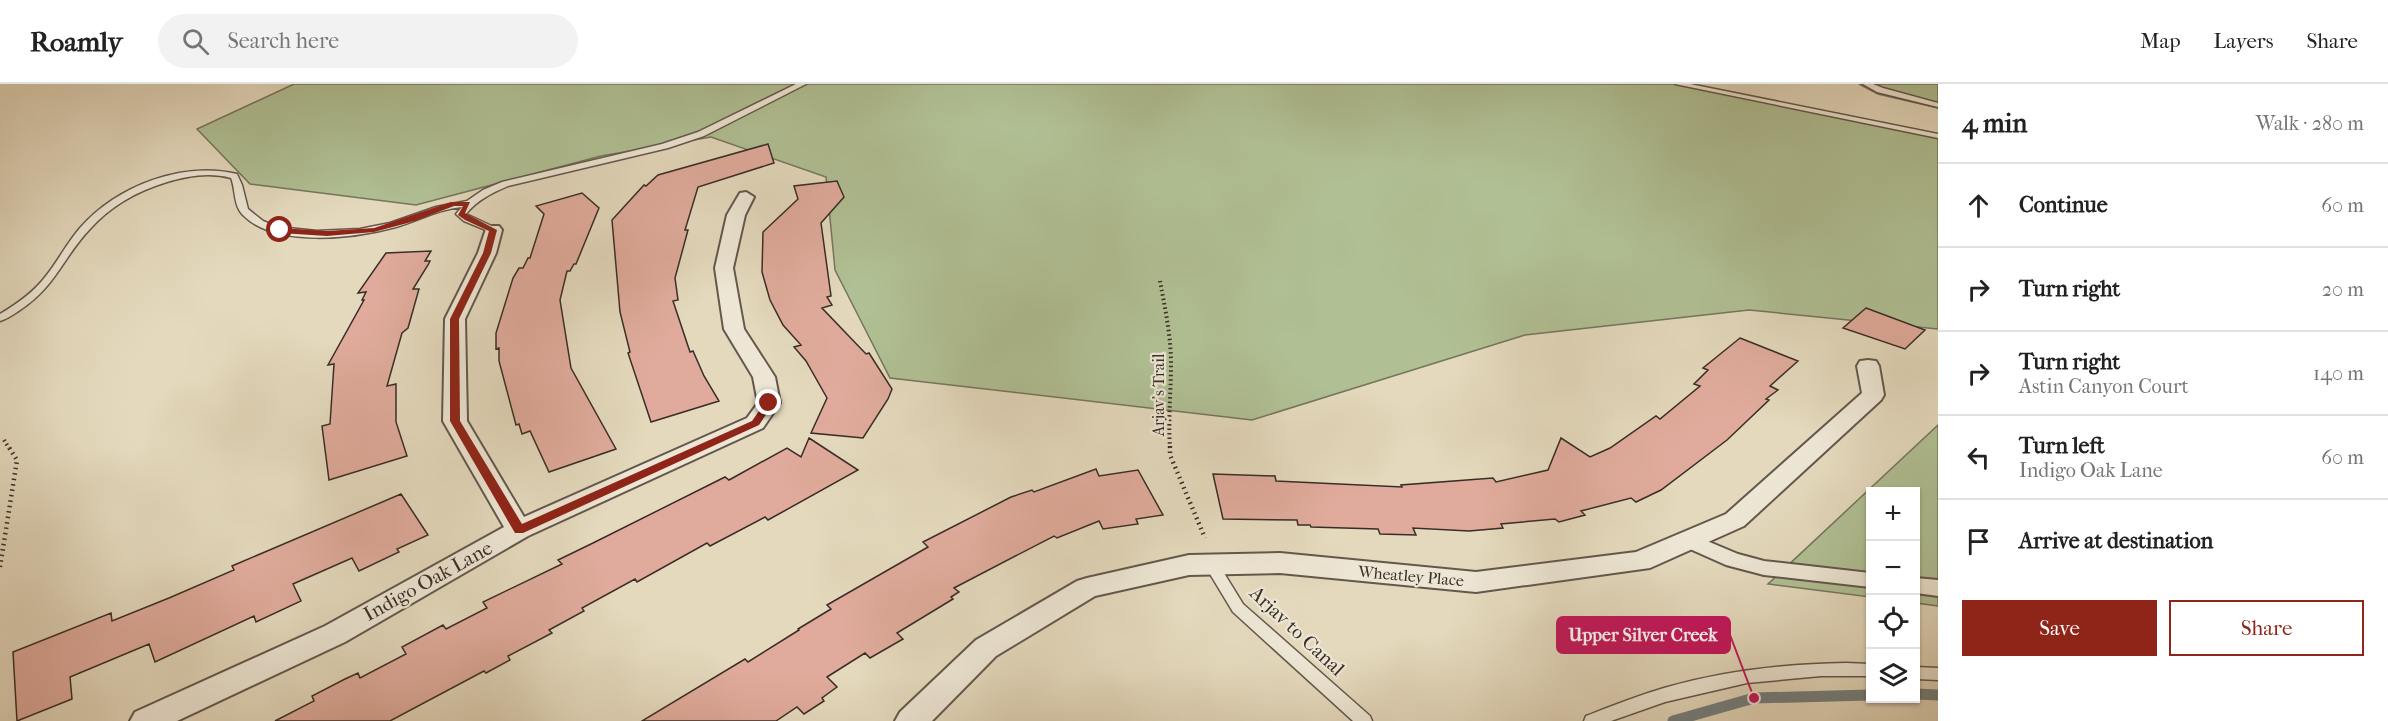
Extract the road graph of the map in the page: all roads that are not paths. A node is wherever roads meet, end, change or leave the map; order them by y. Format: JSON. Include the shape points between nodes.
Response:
{"nodes":[{"id":1,"x":802,"y":84,"type":"edge"},
{"id":2,"x":1679,"y":84,"type":"edge"},
{"id":3,"x":1867,"y":84,"type":"edge"},
{"id":4,"x":1938,"y":105,"type":"edge"},
{"id":5,"x":1938,"y":136,"type":"edge"},
{"id":6,"x":746,"y":197,"type":"dead end"},
{"id":7,"x":468,"y":204,"type":"junction"},
{"id":8,"x":493,"y":230,"type":"joint"},
{"id":9,"x":0,"y":318,"type":"edge"},
{"id":10,"x":1868,"y":366,"type":"dead end"},
{"id":11,"x":519,"y":530,"type":"junction"},
{"id":12,"x":1688,"y":540,"type":"junction"},
{"id":13,"x":1211,"y":564,"type":"junction"},
{"id":14,"x":1866,"y":580,"type":"edge"},
{"id":15,"x":1920,"y":586,"type":"edge"},
{"id":16,"x":1938,"y":588,"type":"edge"},
{"id":17,"x":1866,"y":670,"type":"edge"},
{"id":18,"x":1920,"y":673,"type":"edge"},
{"id":19,"x":1938,"y":674,"type":"edge"},
{"id":20,"x":146,"y":721,"type":"edge"},
{"id":21,"x":911,"y":721,"type":"edge"},
{"id":22,"x":1364,"y":721,"type":"edge"},
{"id":23,"x":1592,"y":721,"type":"edge"}],
"edges":[{"from":1,"to":7,"type":"lane","via":[[701,134],[505,184]]},
{"from":2,"to":5,"type":"lane"},
{"from":3,"to":4,"type":"lane"},
{"from":6,"to":11,"type":"street","name":"Indigo Oak Lane","via":[[736,215],[724,268],[734,328],[764,377],[769,403],[755,423]]},
{"from":7,"to":8,"type":"lane","via":[[461,213]]},
{"from":7,"to":9,"type":"lane","via":[[453,204],[374,230],[289,231],[264,226],[247,214],[234,176],[213,172],[175,177],[141,187],[105,209],[84,229],[50,279]]},
{"from":8,"to":11,"type":"street","via":[[487,253],[455,319],[455,421]]},
{"from":10,"to":12,"type":"street","name":"Wheatley Place","via":[[1873,396],[1735,520]]},
{"from":11,"to":20,"type":"street","name":"Indigo Oak Lane","via":[[335,634]]},
{"from":12,"to":13,"type":"street","name":"Wheatley Place","via":[[1640,561],[1476,582],[1280,563]]},
{"from":12,"to":14,"type":"street","via":[[1733,560],[1764,568]]},
{"from":13,"to":21,"type":"street","name":"Wheatley Place","via":[[1189,565],[1087,588],[986,648]]},
{"from":13,"to":22,"type":"lane","name":"Arjav to Canal","via":[[1238,608]]},
{"from":15,"to":16,"type":"street"},
{"from":17,"to":23,"type":"lane","via":[[1765,674],[1674,692]]},
{"from":18,"to":19,"type":"lane"}]}
